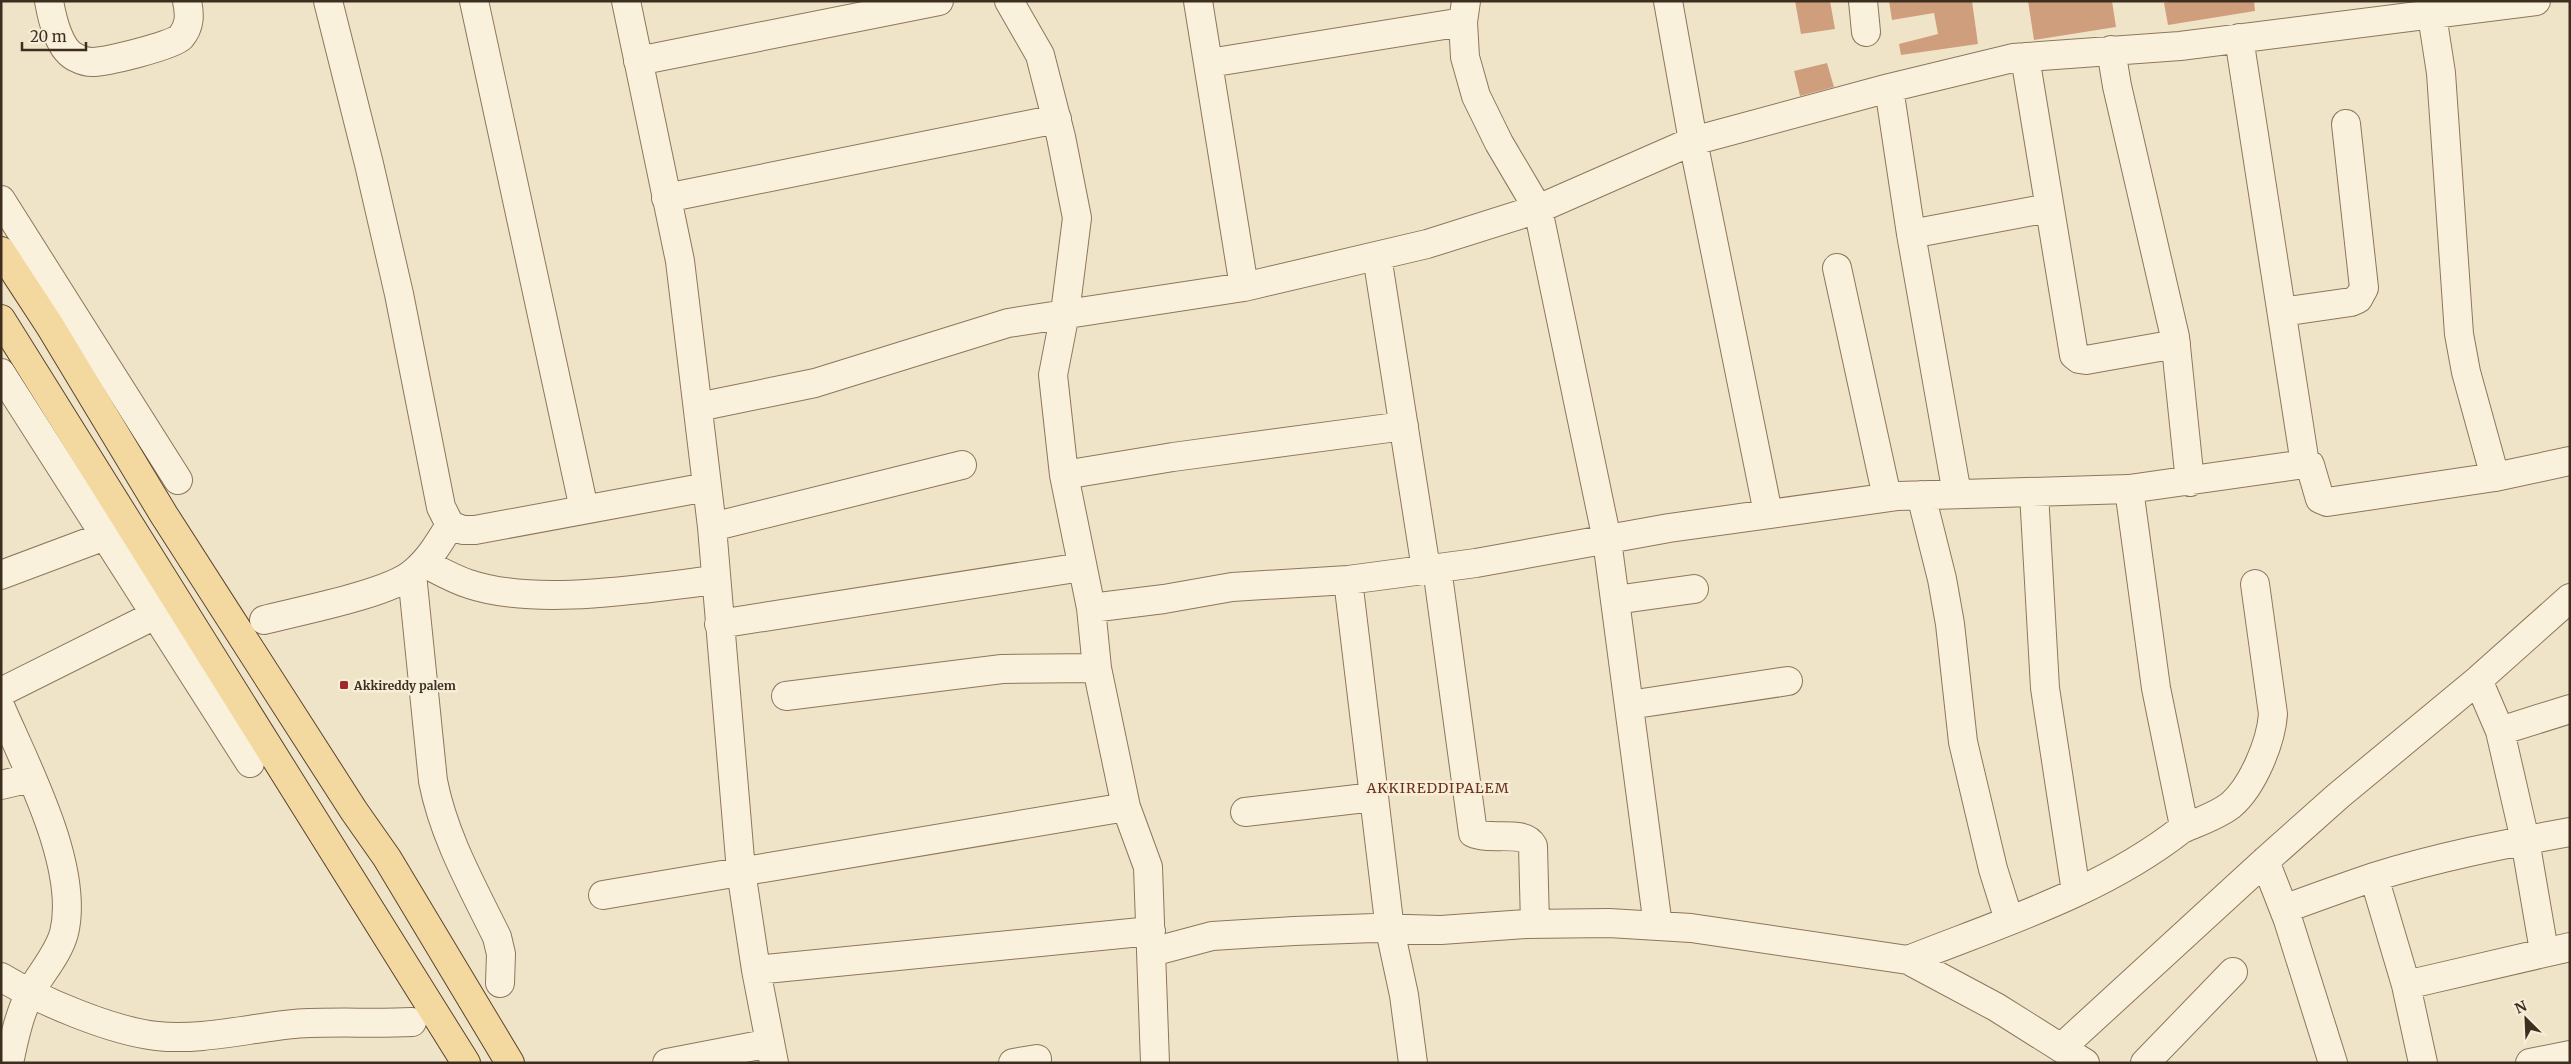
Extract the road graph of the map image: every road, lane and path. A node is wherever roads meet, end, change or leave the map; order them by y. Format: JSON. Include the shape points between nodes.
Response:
{"nodes":[{"id":1,"x":49,"y":1,"type":"edge"},
{"id":2,"x":187,"y":1,"type":"edge"},
{"id":3,"x":328,"y":1,"type":"edge"},
{"id":4,"x":474,"y":1,"type":"edge"},
{"id":5,"x":626,"y":1,"type":"edge"},
{"id":6,"x":939,"y":1,"type":"edge"},
{"id":7,"x":1009,"y":1,"type":"edge"},
{"id":8,"x":1198,"y":1,"type":"edge"},
{"id":9,"x":1668,"y":1,"type":"edge"},
{"id":10,"x":1863,"y":1,"type":"edge"},
{"id":11,"x":2536,"y":1,"type":"edge"},
{"id":12,"x":1464,"y":11,"type":"edge"},
{"id":13,"x":2432,"y":14,"type":"junction"},
{"id":14,"x":1866,"y":32,"type":"dead end"},
{"id":15,"x":2239,"y":38,"type":"junction"},
{"id":16,"x":2111,"y":50,"type":"junction"},
{"id":17,"x":2025,"y":57,"type":"junction"},
{"id":18,"x":638,"y":61,"type":"junction"},
{"id":19,"x":1208,"y":63,"type":"junction"},
{"id":20,"x":1889,"y":88,"type":"junction"},
{"id":21,"x":1057,"y":119,"type":"junction"},
{"id":22,"x":2346,"y":124,"type":"dead end"},
{"id":23,"x":1693,"y":141,"type":"junction"},
{"id":24,"x":666,"y":198,"type":"junction"},
{"id":25,"x":1,"y":200,"type":"edge"},
{"id":26,"x":2049,"y":208,"type":"junction"},
{"id":27,"x":1538,"y":209,"type":"junction"},
{"id":28,"x":1910,"y":234,"type":"junction"},
{"id":29,"x":1,"y":251,"type":"edge"},
{"id":30,"x":1377,"y":256,"type":"junction"},
{"id":31,"x":1838,"y":268,"type":"dead end"},
{"id":32,"x":1244,"y":287,"type":"junction"},
{"id":33,"x":2282,"y":312,"type":"junction"},
{"id":34,"x":1065,"y":313,"type":"junction"},
{"id":35,"x":1,"y":319,"type":"edge"},
{"id":36,"x":2176,"y":344,"type":"junction"},
{"id":37,"x":1,"y":373,"type":"edge"},
{"id":38,"x":698,"y":407,"type":"junction"},
{"id":39,"x":1404,"y":426,"type":"junction"},
{"id":40,"x":2570,"y":461,"type":"edge"},
{"id":41,"x":2304,"y":464,"type":"junction"},
{"id":42,"x":962,"y":465,"type":"dead end"},
{"id":43,"x":1064,"y":475,"type":"junction"},
{"id":44,"x":2495,"y":477,"type":"junction"},
{"id":45,"x":178,"y":480,"type":"dead end"},
{"id":46,"x":2190,"y":482,"type":"junction"},
{"id":47,"x":707,"y":487,"type":"junction"},
{"id":48,"x":2130,"y":489,"type":"junction"},
{"id":49,"x":2034,"y":492,"type":"junction"},
{"id":50,"x":1957,"y":494,"type":"junction"},
{"id":51,"x":1921,"y":495,"type":"junction"},
{"id":52,"x":1887,"y":497,"type":"junction"},
{"id":53,"x":584,"y":509,"type":"junction"},
{"id":54,"x":1768,"y":513,"type":"junction"},
{"id":55,"x":450,"y":525,"type":"junction"},
{"id":56,"x":712,"y":527,"type":"junction"},
{"id":57,"x":105,"y":536,"type":"junction"},
{"id":58,"x":1607,"y":540,"type":"junction"},
{"id":59,"x":1082,"y":567,"type":"junction"},
{"id":60,"x":418,"y":569,"type":"junction"},
{"id":61,"x":1431,"y":569,"type":"junction"},
{"id":62,"x":1,"y":575,"type":"edge"},
{"id":63,"x":716,"y":580,"type":"junction"},
{"id":64,"x":1348,"y":580,"type":"junction"},
{"id":65,"x":2256,"y":584,"type":"dead end"},
{"id":66,"x":1694,"y":589,"type":"dead end"},
{"id":67,"x":2570,"y":598,"type":"edge"},
{"id":68,"x":1615,"y":600,"type":"junction"},
{"id":69,"x":1091,"y":608,"type":"junction"},
{"id":70,"x":155,"y":615,"type":"junction"},
{"id":71,"x":264,"y":620,"type":"dead end"},
{"id":72,"x":719,"y":624,"type":"junction"},
{"id":73,"x":1097,"y":668,"type":"junction"},
{"id":74,"x":2478,"y":680,"type":"junction"},
{"id":75,"x":1788,"y":681,"type":"dead end"},
{"id":76,"x":1,"y":692,"type":"edge"},
{"id":77,"x":786,"y":696,"type":"dead end"},
{"id":78,"x":1629,"y":705,"type":"junction"},
{"id":79,"x":1,"y":708,"type":"edge"},
{"id":80,"x":2570,"y":709,"type":"edge"},
{"id":81,"x":2500,"y":731,"type":"junction"},
{"id":82,"x":250,"y":763,"type":"dead end"},
{"id":83,"x":32,"y":778,"type":"junction"},
{"id":84,"x":1,"y":785,"type":"edge"},
{"id":85,"x":1374,"y":797,"type":"junction"},
{"id":86,"x":1126,"y":807,"type":"junction"},
{"id":87,"x":1245,"y":812,"type":"dead end"},
{"id":88,"x":2182,"y":829,"type":"junction"},
{"id":89,"x":2570,"y":832,"type":"edge"},
{"id":90,"x":2525,"y":840,"type":"junction"},
{"id":91,"x":2265,"y":861,"type":"junction"},
{"id":92,"x":741,"y":871,"type":"junction"},
{"id":93,"x":2374,"y":877,"type":"junction"},
{"id":94,"x":2076,"y":892,"type":"junction"},
{"id":95,"x":603,"y":895,"type":"dead end"},
{"id":96,"x":2284,"y":909,"type":"junction"},
{"id":97,"x":2009,"y":920,"type":"junction"},
{"id":98,"x":1536,"y":924,"type":"junction"},
{"id":99,"x":1658,"y":926,"type":"junction"},
{"id":100,"x":1390,"y":930,"type":"junction"},
{"id":101,"x":1152,"y":941,"type":"junction"},
{"id":102,"x":2557,"y":949,"type":"edge"},
{"id":103,"x":1908,"y":960,"type":"junction"},
{"id":104,"x":756,"y":970,"type":"junction"},
{"id":105,"x":2233,"y":972,"type":"dead end"},
{"id":106,"x":1,"y":978,"type":"edge"},
{"id":107,"x":500,"y":982,"type":"dead end"},
{"id":108,"x":2406,"y":985,"type":"junction"},
{"id":109,"x":30,"y":994,"type":"junction"},
{"id":110,"x":412,"y":1022,"type":"dead end"},
{"id":111,"x":2061,"y":1048,"type":"junction"},
{"id":112,"x":772,"y":1053,"type":"edge"},
{"id":113,"x":2570,"y":1055,"type":"edge"},
{"id":114,"x":9,"y":1063,"type":"edge"},
{"id":115,"x":466,"y":1063,"type":"edge"},
{"id":116,"x":510,"y":1063,"type":"edge"},
{"id":117,"x":667,"y":1063,"type":"edge"},
{"id":118,"x":1155,"y":1063,"type":"edge"},
{"id":119,"x":1413,"y":1063,"type":"edge"},
{"id":120,"x":2084,"y":1063,"type":"edge"},
{"id":121,"x":2145,"y":1063,"type":"edge"},
{"id":122,"x":2333,"y":1063,"type":"edge"},
{"id":123,"x":2423,"y":1063,"type":"edge"},
{"id":124,"x":2530,"y":1063,"type":"edge"}],
"edges":[{"from":1,"to":2,"type":"street","via":[[61,41],[75,58],[92,62],[166,46],[180,38],[190,22]]},
{"from":3,"to":55,"type":"street","via":[[399,294],[441,507]]},
{"from":4,"to":53,"type":"street"},
{"from":5,"to":18,"type":"street"},
{"from":6,"to":18,"type":"street"},
{"from":7,"to":21,"type":"street","via":[[1040,55]]},
{"from":8,"to":19,"type":"street"},
{"from":9,"to":23,"type":"street"},
{"from":10,"to":14,"type":"street"},
{"from":11,"to":13,"type":"street"},
{"from":12,"to":19,"type":"street"},
{"from":12,"to":27,"type":"street","via":[[1465,56],[1476,96]]},
{"from":13,"to":15,"type":"street"},
{"from":13,"to":44,"type":"street","via":[[2441,73],[2459,334]]},
{"from":15,"to":16,"type":"street"},
{"from":15,"to":33,"type":"street"},
{"from":16,"to":17,"type":"street"},
{"from":16,"to":36,"type":"street"},
{"from":17,"to":20,"type":"street"},
{"from":17,"to":26,"type":"street"},
{"from":18,"to":24,"type":"street"},
{"from":19,"to":32,"type":"street"},
{"from":20,"to":23,"type":"street"},
{"from":20,"to":28,"type":"street"},
{"from":21,"to":24,"type":"street"},
{"from":21,"to":34,"type":"street","via":[[1077,218]]},
{"from":22,"to":33,"type":"street","via":[[2364,288],[2358,299],[2351,302]]},
{"from":23,"to":27,"type":"street"},
{"from":23,"to":54,"type":"street"},
{"from":24,"to":38,"type":"street","via":[[680,261]]},
{"from":25,"to":45,"type":"street"},
{"from":26,"to":28,"type":"street"},
{"from":26,"to":36,"type":"street","via":[[2074,355],[2086,360]]},
{"from":27,"to":30,"type":"street"},
{"from":27,"to":58,"type":"street"},
{"from":28,"to":50,"type":"street"},
{"from":29,"to":116,"type":"main road","via":[[164,514],[387,858]]},
{"from":30,"to":32,"type":"street"},
{"from":30,"to":39,"type":"street"},
{"from":31,"to":52,"type":"street"},
{"from":32,"to":34,"type":"street"},
{"from":33,"to":41,"type":"street"},
{"from":34,"to":38,"type":"street","via":[[971,333],[814,383]]},
{"from":34,"to":43,"type":"street","via":[[1053,375]]},
{"from":35,"to":115,"type":"main road"},
{"from":36,"to":46,"type":"street"},
{"from":37,"to":57,"type":"street"},
{"from":38,"to":47,"type":"street"},
{"from":39,"to":43,"type":"street"},
{"from":39,"to":61,"type":"street"},
{"from":40,"to":44,"type":"street"},
{"from":41,"to":44,"type":"street","via":[[2310,465],[2318,495],[2325,502]]},
{"from":41,"to":46,"type":"street"},
{"from":42,"to":56,"type":"street"},
{"from":43,"to":59,"type":"street"},
{"from":46,"to":48,"type":"street"},
{"from":47,"to":53,"type":"street"},
{"from":47,"to":56,"type":"street"},
{"from":48,"to":49,"type":"street"},
{"from":48,"to":88,"type":"street","via":[[2156,688]]},
{"from":49,"to":50,"type":"street"},
{"from":49,"to":94,"type":"street","via":[[2045,688]]},
{"from":50,"to":51,"type":"street"},
{"from":51,"to":52,"type":"street"},
{"from":51,"to":97,"type":"street","via":[[1946,606],[1964,742],[1993,869]]},
{"from":52,"to":54,"type":"street"},
{"from":53,"to":55,"type":"street","via":[[475,530]]},
{"from":54,"to":58,"type":"street"},
{"from":55,"to":60,"type":"street"},
{"from":56,"to":63,"type":"street"},
{"from":57,"to":62,"type":"street"},
{"from":57,"to":70,"type":"street"},
{"from":58,"to":61,"type":"street"},
{"from":58,"to":68,"type":"street"},
{"from":59,"to":69,"type":"street"},
{"from":59,"to":72,"type":"street"},
{"from":60,"to":63,"type":"street","via":[[502,592],[602,593]]},
{"from":60,"to":71,"type":"street","via":[[390,586]]},
{"from":60,"to":107,"type":"street","via":[[433,781],[438,809],[497,936],[501,954]]},
{"from":61,"to":64,"type":"street"},
{"from":61,"to":98,"type":"street","via":[[1473,833],[1481,837],[1523,837],[1530,840],[1533,846]]},
{"from":63,"to":72,"type":"street"},
{"from":64,"to":69,"type":"street","via":[[1232,587]]},
{"from":64,"to":85,"type":"street"},
{"from":65,"to":88,"type":"street","via":[[2273,714],[2272,730],[2260,761],[2231,804]]},
{"from":66,"to":68,"type":"street"},
{"from":67,"to":74,"type":"street"},
{"from":68,"to":78,"type":"street"},
{"from":69,"to":73,"type":"street"},
{"from":70,"to":76,"type":"street"},
{"from":70,"to":82,"type":"street"},
{"from":72,"to":92,"type":"street"},
{"from":73,"to":77,"type":"street","via":[[1002,669]]},
{"from":73,"to":86,"type":"street"},
{"from":74,"to":81,"type":"street"},
{"from":74,"to":91,"type":"street"},
{"from":75,"to":78,"type":"street"},
{"from":78,"to":99,"type":"street"},
{"from":79,"to":83,"type":"street"},
{"from":80,"to":81,"type":"street"},
{"from":81,"to":90,"type":"street"},
{"from":83,"to":84,"type":"street"},
{"from":83,"to":109,"type":"street","via":[[64,879],[66,909],[64,934]]},
{"from":85,"to":87,"type":"street"},
{"from":85,"to":100,"type":"street"},
{"from":86,"to":92,"type":"street"},
{"from":86,"to":101,"type":"street","via":[[1148,867]]},
{"from":88,"to":94,"type":"street"},
{"from":89,"to":90,"type":"street"},
{"from":90,"to":93,"type":"street"},
{"from":90,"to":102,"type":"street"},
{"from":91,"to":96,"type":"street"},
{"from":91,"to":111,"type":"street"},
{"from":92,"to":95,"type":"street"},
{"from":92,"to":104,"type":"street"},
{"from":93,"to":96,"type":"street"},
{"from":93,"to":108,"type":"street"},
{"from":94,"to":97,"type":"street"},
{"from":96,"to":122,"type":"street"},
{"from":97,"to":103,"type":"street"},
{"from":98,"to":99,"type":"street"},
{"from":98,"to":100,"type":"street"},
{"from":99,"to":103,"type":"street"},
{"from":100,"to":101,"type":"street","via":[[1294,931]]},
{"from":100,"to":119,"type":"street","via":[[1404,995]]},
{"from":101,"to":104,"type":"street"},
{"from":101,"to":118,"type":"street"},
{"from":102,"to":108,"type":"street"},
{"from":103,"to":111,"type":"street","via":[[1996,1007]]},
{"from":104,"to":112,"type":"street"},
{"from":105,"to":121,"type":"street"},
{"from":106,"to":109,"type":"street"},
{"from":108,"to":123,"type":"street"},
{"from":109,"to":110,"type":"street","via":[[84,1015],[158,1036],[183,1037],[294,1024]]},
{"from":109,"to":114,"type":"street","via":[[15,1034]]},
{"from":111,"to":120,"type":"street"},
{"from":112,"to":117,"type":"street"},
{"from":113,"to":124,"type":"street"}]}
